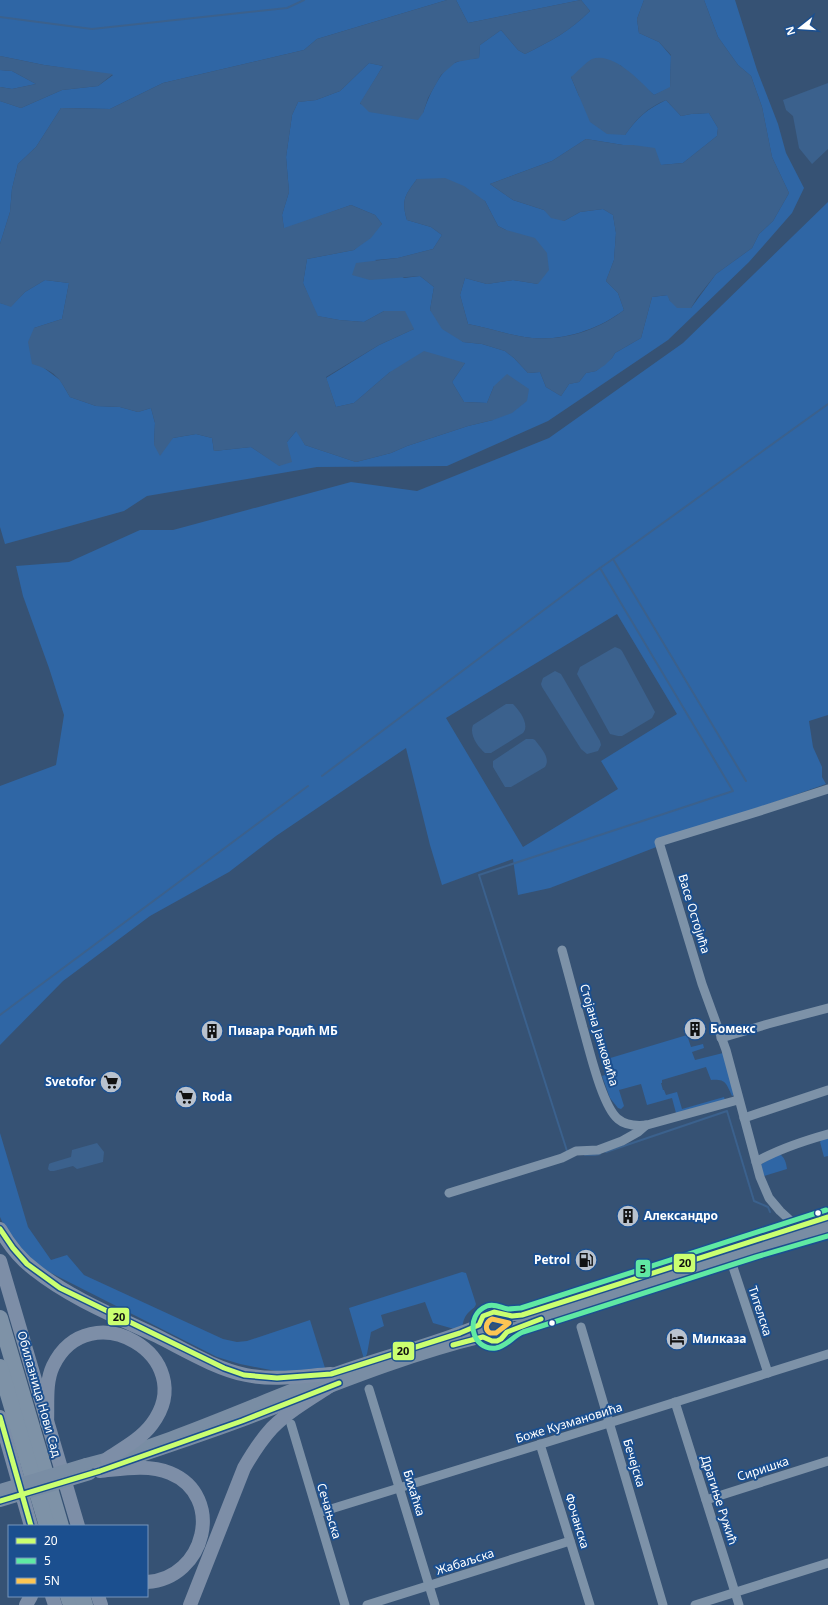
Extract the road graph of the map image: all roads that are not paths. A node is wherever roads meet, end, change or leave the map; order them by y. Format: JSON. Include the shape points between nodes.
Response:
{"nodes":[{"id":1,"x":828,"y":789,"type":"edge"},
{"id":2,"x":562,"y":950,"type":"dead end"},
{"id":3,"x":828,"y":1008,"type":"edge"},
{"id":4,"x":721,"y":1038,"type":"junction"},
{"id":5,"x":828,"y":1090,"type":"edge"},
{"id":6,"x":738,"y":1100,"type":"junction"},
{"id":7,"x":744,"y":1118,"type":"junction"},
{"id":8,"x":646,"y":1125,"type":"junction"},
{"id":9,"x":828,"y":1134,"type":"edge"},
{"id":10,"x":756,"y":1162,"type":"junction"},
{"id":11,"x":449,"y":1193,"type":"dead end"},
{"id":12,"x":828,"y":1217,"type":"edge"},
{"id":13,"x":794,"y":1227,"type":"junction"},
{"id":14,"x":0,"y":1229,"type":"edge"},
{"id":15,"x":828,"y":1229,"type":"edge"},
{"id":16,"x":730,"y":1258,"type":"junction"},
{"id":17,"x":0,"y":1261,"type":"edge"},
{"id":18,"x":503,"y":1315,"type":"junction"},
{"id":19,"x":0,"y":1318,"type":"edge"},
{"id":20,"x":478,"y":1325,"type":"junction"},
{"id":21,"x":581,"y":1327,"type":"dead end"},
{"id":22,"x":507,"y":1332,"type":"junction"},
{"id":23,"x":483,"y":1337,"type":"junction"},
{"id":24,"x":828,"y":1354,"type":"edge"},
{"id":25,"x":0,"y":1366,"type":"edge"},
{"id":26,"x":768,"y":1372,"type":"junction"},
{"id":27,"x":330,"y":1380,"type":"junction"},
{"id":28,"x":369,"y":1389,"type":"dead end"},
{"id":29,"x":675,"y":1402,"type":"junction"},
{"id":30,"x":0,"y":1417,"type":"edge"},
{"id":31,"x":48,"y":1423,"type":"junction"},
{"id":32,"x":610,"y":1423,"type":"junction"},
{"id":33,"x":291,"y":1424,"type":"dead end"},
{"id":34,"x":3,"y":1433,"type":"edge"},
{"id":35,"x":540,"y":1444,"type":"junction"},
{"id":36,"x":828,"y":1461,"type":"edge"},
{"id":37,"x":95,"y":1467,"type":"junction"},
{"id":38,"x":400,"y":1488,"type":"junction"},
{"id":39,"x":0,"y":1490,"type":"edge"},
{"id":40,"x":706,"y":1500,"type":"junction"},
{"id":41,"x":0,"y":1501,"type":"edge"},
{"id":42,"x":318,"y":1513,"type":"junction"},
{"id":43,"x":31,"y":1525,"type":"edge"},
{"id":44,"x":47,"y":1525,"type":"edge"},
{"id":45,"x":61,"y":1525,"type":"edge"},
{"id":46,"x":78,"y":1525,"type":"edge"},
{"id":47,"x":570,"y":1541,"type":"junction"},
{"id":48,"x":828,"y":1563,"type":"edge"},
{"id":49,"x":148,"y":1582,"type":"edge"},
{"id":50,"x":430,"y":1586,"type":"junction"},
{"id":51,"x":735,"y":1592,"type":"junction"},
{"id":52,"x":190,"y":1605,"type":"edge"},
{"id":53,"x":345,"y":1605,"type":"edge"},
{"id":54,"x":367,"y":1605,"type":"edge"},
{"id":55,"x":435,"y":1605,"type":"edge"},
{"id":56,"x":590,"y":1605,"type":"edge"},
{"id":57,"x":664,"y":1605,"type":"edge"},
{"id":58,"x":695,"y":1605,"type":"edge"},
{"id":59,"x":739,"y":1605,"type":"edge"}],
"edges":[{"from":1,"to":4,"type":"street","name":"Васе Остојића","via":[[659,842]]},
{"from":2,"to":8,"type":"street","name":"Стојана Јанковића","via":[[591,1058],[607,1104],[618,1120],[636,1126]]},
{"from":3,"to":4,"type":"street"},
{"from":4,"to":6,"type":"street","name":"Васе Остојића"},
{"from":5,"to":7,"type":"street"},
{"from":6,"to":7,"type":"street","name":"Васе Остојића"},
{"from":6,"to":8,"type":"street","name":"Стојана Јанковића"},
{"from":7,"to":10,"type":"street","name":"Васе Остојића"},
{"from":8,"to":11,"type":"street","via":[[622,1141],[598,1150],[572,1153]]},
{"from":9,"to":10,"type":"street"},
{"from":10,"to":13,"type":"street","name":"Васе Остојића","via":[[769,1198]]},
{"from":12,"to":13,"type":"main road"},
{"from":13,"to":18,"type":"main road","via":[[522,1315]]},
{"from":14,"to":27,"type":"main road","via":[[24,1260],[60,1288],[218,1365],[244,1375],[266,1378]]},
{"from":15,"to":16,"type":"main road"},
{"from":16,"to":22,"type":"main road"},
{"from":16,"to":26,"type":"street","name":"Тителска"},
{"from":17,"to":31,"type":"main road","name":"Обилазница Нови Сад"},
{"from":18,"to":20,"type":"main road","via":[[494,1312],[487,1314]]},
{"from":18,"to":22,"type":"main road","via":[[508,1323]]},
{"from":19,"to":45,"type":"highway"},
{"from":20,"to":23,"type":"main road"},
{"from":20,"to":27,"type":"main road"},
{"from":21,"to":32,"type":"street","name":"Бечејска"},
{"from":22,"to":23,"type":"main road","via":[[497,1340],[492,1341]]},
{"from":23,"to":27,"type":"main road","via":[[395,1364]]},
{"from":24,"to":26,"type":"street","name":"Боже Кузмановића"},
{"from":25,"to":44,"type":"highway"},
{"from":26,"to":29,"type":"street","name":"Боже Кузмановића"},
{"from":27,"to":37,"type":"main road","via":[[208,1422]]},
{"from":27,"to":52,"type":"main road","via":[[279,1421],[253,1453],[244,1468]]},
{"from":28,"to":38,"type":"street","name":"Бихаћка"},
{"from":29,"to":32,"type":"street","name":"Боже Кузмановића"},
{"from":29,"to":40,"type":"street","name":"Драгиње Ружић"},
{"from":30,"to":34,"type":"main road"},
{"from":31,"to":37,"type":"main road","via":[[50,1377],[54,1365],[64,1350],[80,1338],[100,1333],[120,1335],[137,1342],[150,1353],[160,1371],[164,1392],[156,1418],[148,1430]]},
{"from":31,"to":46,"type":"main road","name":"Обилазница Нови Сад"},
{"from":32,"to":35,"type":"street","name":"Боже Кузмановића"},
{"from":32,"to":57,"type":"street","name":"Бечејска"},
{"from":33,"to":42,"type":"street","name":"Сечањска"},
{"from":34,"to":43,"type":"main road"},
{"from":35,"to":38,"type":"street","name":"Боже Кузмановића"},
{"from":35,"to":47,"type":"street","name":"Фочанска"},
{"from":36,"to":40,"type":"street","name":"Сиришка"},
{"from":37,"to":39,"type":"main road","bridge":true},
{"from":37,"to":41,"type":"main road","bridge":true},
{"from":37,"to":49,"type":"main road","via":[[166,1471],[184,1481],[198,1501],[203,1529],[198,1548],[187,1564],[175,1574]]},
{"from":38,"to":42,"type":"street","name":"Боже Кузмановића"},
{"from":38,"to":50,"type":"street","name":"Бихаћка"},
{"from":40,"to":51,"type":"street","name":"Драгиње Ружић"},
{"from":42,"to":53,"type":"street","name":"Сечањска"},
{"from":47,"to":50,"type":"street","name":"Жабаљска"},
{"from":47,"to":56,"type":"street","name":"Фочанска"},
{"from":48,"to":51,"type":"street"},
{"from":50,"to":54,"type":"street","name":"Жабаљска"},
{"from":50,"to":55,"type":"street","name":"Бихаћка"},
{"from":51,"to":58,"type":"street"},
{"from":51,"to":59,"type":"street","name":"Драгиње Ружић"}]}
